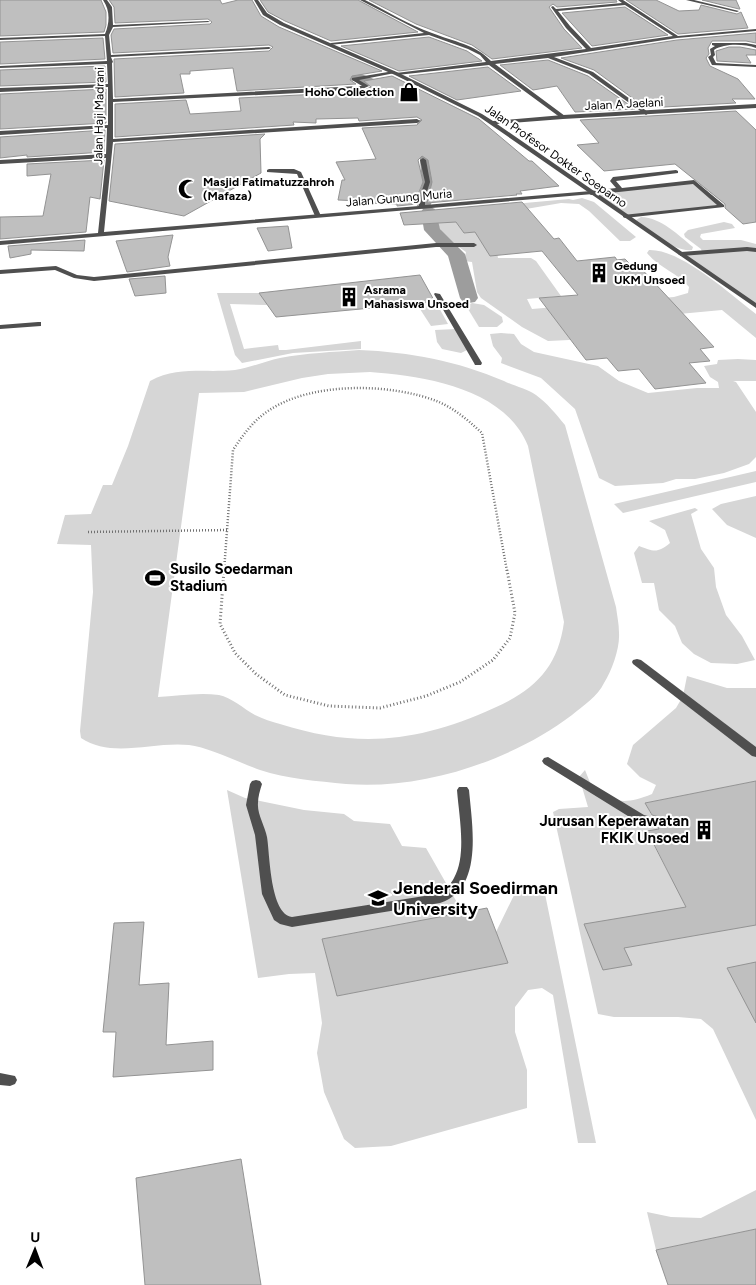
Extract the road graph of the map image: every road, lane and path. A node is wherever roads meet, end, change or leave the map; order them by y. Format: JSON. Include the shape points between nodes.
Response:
{"nodes":[{"id":1,"x":106,"y":0,"type":"edge"},
{"id":2,"x":256,"y":0,"type":"edge"},
{"id":3,"x":362,"y":0,"type":"edge"},
{"id":4,"x":688,"y":0,"type":"edge"},
{"id":5,"x":622,"y":2,"type":"edge"},
{"id":6,"x":737,"y":12,"type":"dead end"},
{"id":7,"x":208,"y":22,"type":"dead end"},
{"id":8,"x":111,"y":26,"type":"junction"},
{"id":9,"x":756,"y":30,"type":"edge"},
{"id":10,"x":429,"y":34,"type":"junction"},
{"id":11,"x":107,"y":35,"type":"junction"},
{"id":12,"x":698,"y":35,"type":"junction"},
{"id":13,"x":677,"y":37,"type":"junction"},
{"id":14,"x":0,"y":39,"type":"edge"},
{"id":15,"x":331,"y":44,"type":"junction"},
{"id":16,"x":720,"y":45,"type":"junction"},
{"id":17,"x":756,"y":47,"type":"edge"},
{"id":18,"x":269,"y":48,"type":"dead end"},
{"id":19,"x":590,"y":50,"type":"junction"},
{"id":20,"x":549,"y":56,"type":"junction"},
{"id":21,"x":110,"y":59,"type":"junction"},
{"id":22,"x":489,"y":62,"type":"junction"},
{"id":23,"x":756,"y":66,"type":"edge"},
{"id":24,"x":0,"y":67,"type":"edge"},
{"id":25,"x":396,"y":73,"type":"junction"},
{"id":26,"x":111,"y":85,"type":"junction"},
{"id":27,"x":0,"y":90,"type":"edge"},
{"id":28,"x":110,"y":101,"type":"junction"},
{"id":29,"x":756,"y":106,"type":"edge"},
{"id":30,"x":646,"y":113,"type":"junction"},
{"id":31,"x":563,"y":117,"type":"junction"},
{"id":32,"x":417,"y":120,"type":"dead end"},
{"id":33,"x":493,"y":123,"type":"junction"},
{"id":34,"x":110,"y":126,"type":"junction"},
{"id":35,"x":0,"y":133,"type":"edge"},
{"id":36,"x":110,"y":141,"type":"junction"},
{"id":37,"x":110,"y":156,"type":"junction"},
{"id":38,"x":423,"y":160,"type":"dead end"},
{"id":39,"x":0,"y":162,"type":"edge"},
{"id":40,"x":269,"y":171,"type":"dead end"},
{"id":41,"x":676,"y":172,"type":"dead end"},
{"id":42,"x":620,"y":189,"type":"junction"},
{"id":43,"x":591,"y":193,"type":"junction"},
{"id":44,"x":422,"y":207,"type":"junction"},
{"id":45,"x":318,"y":216,"type":"junction"},
{"id":46,"x":625,"y":216,"type":"junction"},
{"id":47,"x":101,"y":235,"type":"junction"},
{"id":48,"x":0,"y":243,"type":"edge"},
{"id":49,"x":474,"y":245,"type":"dead end"},
{"id":50,"x":756,"y":250,"type":"edge"},
{"id":51,"x":681,"y":254,"type":"junction"},
{"id":52,"x":0,"y":272,"type":"edge"},
{"id":53,"x":437,"y":294,"type":"dead end"},
{"id":54,"x":756,"y":306,"type":"edge"},
{"id":55,"x":38,"y":324,"type":"dead end"},
{"id":56,"x":0,"y":327,"type":"edge"},
{"id":57,"x":478,"y":363,"type":"dead end"},
{"id":58,"x":227,"y":530,"type":"junction"},
{"id":59,"x":88,"y":532,"type":"dead end"},
{"id":60,"x":638,"y":662,"type":"dead end"},
{"id":61,"x":756,"y":753,"type":"edge"},
{"id":62,"x":548,"y":761,"type":"dead end"},
{"id":63,"x":256,"y":784,"type":"dead end"},
{"id":64,"x":464,"y":790,"type":"dead end"},
{"id":65,"x":655,"y":822,"type":"dead end"}],
"edges":[{"from":1,"to":8,"type":"street","via":[[110,7]]},
{"from":2,"to":15,"type":"street","name":"Jalan Profesor Dokter Soeparno","via":[[269,17]]},
{"from":3,"to":10,"type":"street"},
{"from":4,"to":6,"type":"street"},
{"from":5,"to":13,"type":"street"},
{"from":5,"to":19,"type":"street","via":[[554,8]]},
{"from":7,"to":8,"type":"street"},
{"from":8,"to":11,"type":"street"},
{"from":9,"to":12,"type":"street"},
{"from":10,"to":15,"type":"street"},
{"from":10,"to":22,"type":"street","via":[[470,48]]},
{"from":11,"to":14,"type":"street"},
{"from":11,"to":21,"type":"street","name":"Jalan Haji Madrani"},
{"from":12,"to":13,"type":"street"},
{"from":12,"to":16,"type":"street"},
{"from":13,"to":19,"type":"street"},
{"from":15,"to":25,"type":"street","name":"Jalan Profesor Dokter Soeparno"},
{"from":16,"to":17,"type":"street"},
{"from":16,"to":23,"type":"street","via":[[712,49],[710,57],[714,64]]},
{"from":18,"to":21,"type":"street"},
{"from":19,"to":20,"type":"street"},
{"from":20,"to":22,"type":"street"},
{"from":20,"to":30,"type":"street","via":[[590,73]]},
{"from":21,"to":24,"type":"street"},
{"from":21,"to":26,"type":"street","name":"Jalan Haji Madrani"},
{"from":22,"to":25,"type":"street"},
{"from":22,"to":31,"type":"street"},
{"from":25,"to":28,"type":"street","via":[[354,80],[366,86]]},
{"from":25,"to":33,"type":"street","name":"Jalan Profesor Dokter Soeparno"},
{"from":26,"to":27,"type":"street"},
{"from":26,"to":28,"type":"street","name":"Jalan Haji Madrani"},
{"from":28,"to":34,"type":"street","name":"Jalan Haji Madrani"},
{"from":29,"to":30,"type":"street","name":"Jalan A Jaelani"},
{"from":30,"to":31,"type":"street","name":"Jalan A Jaelani"},
{"from":31,"to":33,"type":"street","name":"Jalan A Jaelani"},
{"from":32,"to":36,"type":"street"},
{"from":33,"to":43,"type":"street","name":"Jalan Profesor Dokter Soeparno"},
{"from":34,"to":35,"type":"street"},
{"from":34,"to":36,"type":"street","name":"Jalan Haji Madrani"},
{"from":36,"to":37,"type":"street","name":"Jalan Haji Madrani"},
{"from":37,"to":39,"type":"street"},
{"from":37,"to":47,"type":"street","name":"Jalan Haji Madrani"},
{"from":38,"to":44,"type":"street","via":[[428,184],[423,193]]},
{"from":40,"to":45,"type":"street","via":[[299,173]]},
{"from":41,"to":42,"type":"street","via":[[615,178],[613,181]]},
{"from":42,"to":43,"type":"street","name":"Jalan Gunung Muria"},
{"from":42,"to":46,"type":"street","name":"Jalan Gunung Muria","via":[[694,182],[722,206]]},
{"from":43,"to":44,"type":"street","name":"Jalan Gunung Muria"},
{"from":43,"to":46,"type":"street","name":"Jalan Profesor Dokter Soeparno"},
{"from":44,"to":45,"type":"street","name":"Jalan Gunung Muria"},
{"from":45,"to":47,"type":"street","name":"Jalan Gunung Muria"},
{"from":46,"to":51,"type":"street","name":"Jalan Profesor Dokter Soeparno"},
{"from":47,"to":48,"type":"street","name":"Jalan Gunung Muria"},
{"from":49,"to":52,"type":"street","via":[[436,245],[94,279],[76,277],[56,268]]},
{"from":50,"to":51,"type":"street"},
{"from":51,"to":54,"type":"street","name":"Jalan Profesor Dokter Soeparno"},
{"from":53,"to":57,"type":"street"},
{"from":55,"to":56,"type":"street"},
{"from":58,"to":58,"type":"path","via":[[233,450],[242,433],[275,405],[330,389],[355,388],[418,395],[446,405],[469,419],[482,433],[486,446],[515,613],[510,638],[493,660],[460,682],[389,706],[329,706],[285,695],[256,674],[235,653],[220,624]]},
{"from":58,"to":59,"type":"path"},
{"from":60,"to":61,"type":"street"},
{"from":62,"to":65,"type":"street","via":[[640,818]]},
{"from":63,"to":64,"type":"street","via":[[252,805],[261,835],[268,894],[278,917],[284,922],[449,894],[458,885],[466,859]]}]}
